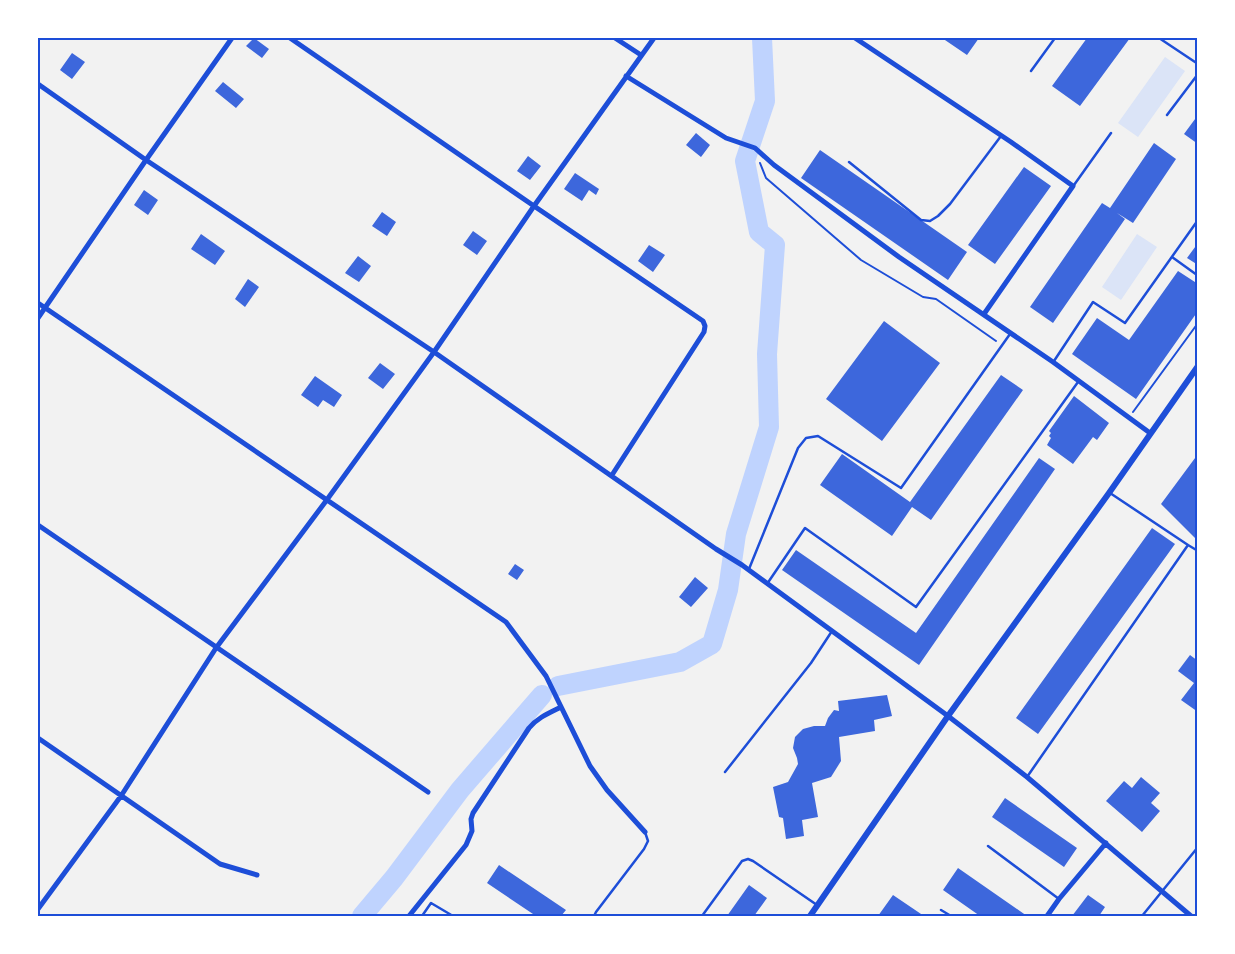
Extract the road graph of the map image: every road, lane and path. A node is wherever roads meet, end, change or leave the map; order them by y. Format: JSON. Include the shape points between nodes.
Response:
{"nodes":[{"id":1,"x":232,"y":38,"type":"edge"},
{"id":2,"x":290,"y":38,"type":"edge"},
{"id":3,"x":615,"y":38,"type":"edge"},
{"id":4,"x":654,"y":38,"type":"edge"},
{"id":5,"x":855,"y":38,"type":"edge"},
{"id":6,"x":1055,"y":38,"type":"edge"},
{"id":7,"x":1159,"y":38,"type":"edge"},
{"id":8,"x":641,"y":55,"type":"junction"},
{"id":9,"x":1198,"y":64,"type":"edge"},
{"id":10,"x":1031,"y":71,"type":"dead end"},
{"id":11,"x":1198,"y":74,"type":"edge"},
{"id":12,"x":626,"y":76,"type":"junction"},
{"id":13,"x":38,"y":84,"type":"edge"},
{"id":14,"x":1168,"y":115,"type":"dead end"},
{"id":15,"x":1111,"y":133,"type":"dead end"},
{"id":16,"x":1001,"y":136,"type":"junction"},
{"id":17,"x":758,"y":159,"type":"dead end"},
{"id":18,"x":146,"y":160,"type":"junction"},
{"id":19,"x":849,"y":162,"type":"dead end"},
{"id":20,"x":1073,"y":186,"type":"junction"},
{"id":21,"x":534,"y":206,"type":"junction"},
{"id":22,"x":1198,"y":220,"type":"edge"},
{"id":23,"x":1172,"y":256,"type":"junction"},
{"id":24,"x":1197,"y":275,"type":"edge"},
{"id":25,"x":38,"y":303,"type":"edge"},
{"id":26,"x":44,"y":308,"type":"junction"},
{"id":27,"x":984,"y":314,"type":"junction"},
{"id":28,"x":38,"y":318,"type":"edge"},
{"id":29,"x":1198,"y":323,"type":"edge"},
{"id":30,"x":1011,"y":333,"type":"junction"},
{"id":31,"x":1002,"y":345,"type":"junction"},
{"id":32,"x":434,"y":352,"type":"junction"},
{"id":33,"x":1053,"y":362,"type":"junction"},
{"id":34,"x":1198,"y":366,"type":"edge"},
{"id":35,"x":1079,"y":380,"type":"junction"},
{"id":36,"x":1129,"y":417,"type":"junction"},
{"id":37,"x":1150,"y":433,"type":"junction"},
{"id":38,"x":612,"y":475,"type":"junction"},
{"id":39,"x":1110,"y":493,"type":"junction"},
{"id":40,"x":326,"y":501,"type":"junction"},
{"id":41,"x":38,"y":524,"type":"edge"},
{"id":42,"x":1188,"y":544,"type":"junction"},
{"id":43,"x":1198,"y":550,"type":"edge"},
{"id":44,"x":749,"y":570,"type":"junction"},
{"id":45,"x":767,"y":584,"type":"junction"},
{"id":46,"x":832,"y":631,"type":"junction"},
{"id":47,"x":216,"y":648,"type":"junction"},
{"id":48,"x":561,"y":707,"type":"junction"},
{"id":49,"x":948,"y":716,"type":"junction"},
{"id":50,"x":38,"y":738,"type":"edge"},
{"id":51,"x":725,"y":772,"type":"dead end"},
{"id":52,"x":1027,"y":777,"type":"junction"},
{"id":53,"x":428,"y":792,"type":"dead end"},
{"id":54,"x":121,"y":796,"type":"junction"},
{"id":55,"x":645,"y":832,"type":"joint"},
{"id":56,"x":1106,"y":843,"type":"junction"},
{"id":57,"x":988,"y":846,"type":"dead end"},
{"id":58,"x":1198,"y":847,"type":"edge"},
{"id":59,"x":256,"y":875,"type":"dead end"},
{"id":60,"x":1162,"y":891,"type":"junction"},
{"id":61,"x":1059,"y":899,"type":"junction"},
{"id":62,"x":818,"y":906,"type":"junction"},
{"id":63,"x":38,"y":909,"type":"edge"},
{"id":64,"x":941,"y":910,"type":"dead end"},
{"id":65,"x":409,"y":916,"type":"edge"},
{"id":66,"x":422,"y":916,"type":"edge"},
{"id":67,"x":453,"y":916,"type":"edge"},
{"id":68,"x":594,"y":916,"type":"edge"},
{"id":69,"x":702,"y":916,"type":"edge"},
{"id":70,"x":810,"y":916,"type":"edge"},
{"id":71,"x":950,"y":916,"type":"edge"},
{"id":72,"x":1047,"y":916,"type":"edge"},
{"id":73,"x":1142,"y":916,"type":"edge"},
{"id":74,"x":1191,"y":916,"type":"edge"}],
"edges":[{"from":1,"to":18,"type":"street"},
{"from":2,"to":21,"type":"street"},
{"from":3,"to":8,"type":"street"},
{"from":4,"to":8,"type":"street"},
{"from":5,"to":16,"type":"street"},
{"from":6,"to":10,"type":"lane"},
{"from":7,"to":9,"type":"lane"},
{"from":8,"to":12,"type":"street"},
{"from":11,"to":14,"type":"lane"},
{"from":12,"to":21,"type":"street"},
{"from":12,"to":27,"type":"street","via":[[726,138],[755,148],[891,251]]},
{"from":13,"to":18,"type":"street"},
{"from":15,"to":20,"type":"lane"},
{"from":16,"to":19,"type":"lane","via":[[950,204],[930,221],[921,220]]},
{"from":16,"to":20,"type":"street"},
{"from":17,"to":31,"type":"path","via":[[766,178],[861,260],[923,297],[936,299]]},
{"from":18,"to":26,"type":"street"},
{"from":18,"to":32,"type":"street"},
{"from":20,"to":27,"type":"street"},
{"from":21,"to":32,"type":"street"},
{"from":21,"to":38,"type":"street","via":[[705,324],[704,332]]},
{"from":22,"to":23,"type":"lane"},
{"from":23,"to":24,"type":"lane"},
{"from":23,"to":33,"type":"lane","via":[[1125,323],[1093,302]]},
{"from":25,"to":26,"type":"street"},
{"from":26,"to":28,"type":"street"},
{"from":26,"to":40,"type":"street"},
{"from":27,"to":30,"type":"street"},
{"from":29,"to":36,"type":"path"},
{"from":30,"to":31,"type":"lane"},
{"from":30,"to":33,"type":"street"},
{"from":31,"to":44,"type":"lane","via":[[901,488],[818,436],[806,438],[798,448]]},
{"from":32,"to":38,"type":"street"},
{"from":32,"to":40,"type":"street"},
{"from":33,"to":35,"type":"street"},
{"from":34,"to":37,"type":"street"},
{"from":35,"to":36,"type":"street"},
{"from":35,"to":45,"type":"lane","via":[[916,607],[805,528]]},
{"from":36,"to":37,"type":"street"},
{"from":37,"to":39,"type":"street"},
{"from":38,"to":44,"type":"street"},
{"from":39,"to":42,"type":"lane"},
{"from":39,"to":49,"type":"street"},
{"from":40,"to":47,"type":"street"},
{"from":40,"to":48,"type":"street","via":[[506,622],[546,676]]},
{"from":41,"to":47,"type":"street"},
{"from":42,"to":43,"type":"lane"},
{"from":42,"to":52,"type":"lane"},
{"from":44,"to":45,"type":"street"},
{"from":45,"to":46,"type":"street"},
{"from":46,"to":49,"type":"street"},
{"from":46,"to":51,"type":"lane","via":[[811,663]]},
{"from":47,"to":53,"type":"street"},
{"from":47,"to":54,"type":"street"},
{"from":48,"to":55,"type":"street","via":[[590,766]]},
{"from":48,"to":65,"type":"street","via":[[528,728],[473,813],[472,831],[466,845]]},
{"from":49,"to":52,"type":"street"},
{"from":49,"to":62,"type":"street"},
{"from":50,"to":54,"type":"street"},
{"from":52,"to":56,"type":"street"},
{"from":54,"to":59,"type":"street","via":[[220,864]]},
{"from":54,"to":63,"type":"street"},
{"from":55,"to":68,"type":"lane","via":[[648,841],[644,849]]},
{"from":56,"to":60,"type":"street"},
{"from":56,"to":61,"type":"street"},
{"from":57,"to":61,"type":"lane"},
{"from":58,"to":60,"type":"lane"},
{"from":60,"to":73,"type":"lane"},
{"from":60,"to":74,"type":"street"},
{"from":61,"to":72,"type":"street"},
{"from":62,"to":69,"type":"lane","via":[[748,859],[742,861]]},
{"from":62,"to":70,"type":"street"},
{"from":64,"to":71,"type":"lane"},
{"from":66,"to":67,"type":"lane","via":[[431,903]]}]}
